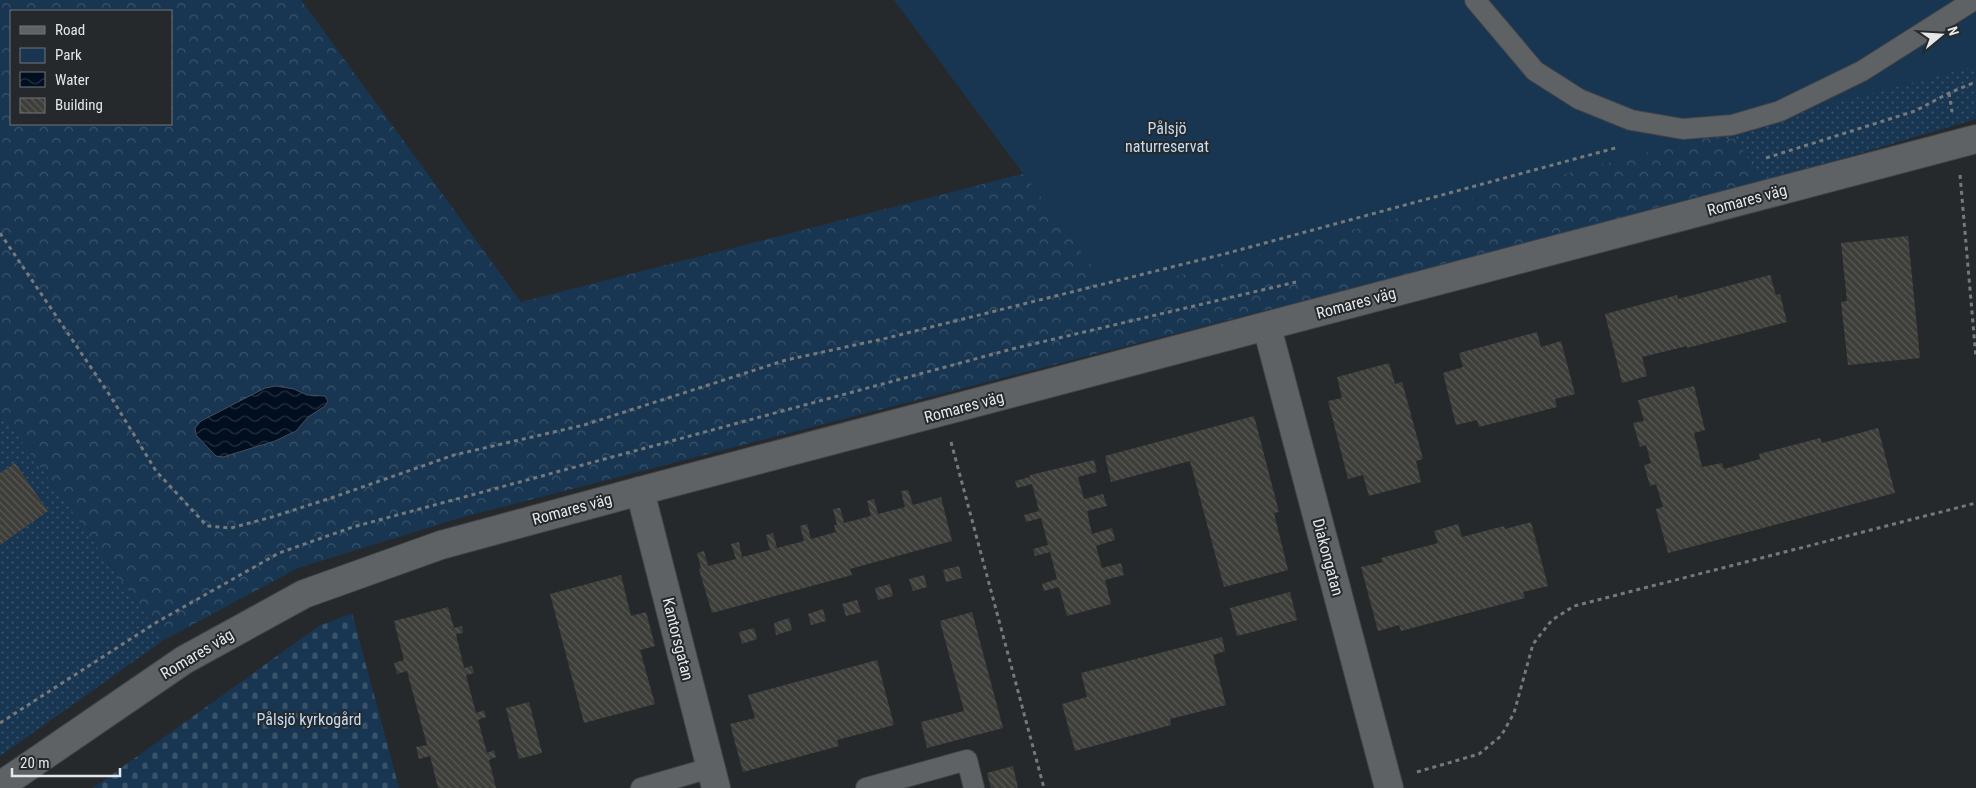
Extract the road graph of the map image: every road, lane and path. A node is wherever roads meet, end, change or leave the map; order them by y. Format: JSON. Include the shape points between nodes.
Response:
{"nodes":[{"id":1,"x":1476,"y":0,"type":"edge"},
{"id":2,"x":1974,"y":0,"type":"edge"},
{"id":3,"x":1950,"y":93,"type":"dead end"},
{"id":4,"x":1967,"y":142,"type":"edge"},
{"id":5,"x":1626,"y":145,"type":"dead end"},
{"id":6,"x":0,"y":233,"type":"edge"},
{"id":7,"x":1267,"y":327,"type":"junction"},
{"id":8,"x":1976,"y":358,"type":"edge"},
{"id":9,"x":943,"y":412,"type":"junction"},
{"id":10,"x":640,"y":491,"type":"junction"},
{"id":11,"x":1976,"y":503,"type":"edge"},
{"id":12,"x":713,"y":778,"type":"edge"},
{"id":13,"x":1388,"y":784,"type":"edge"},
{"id":14,"x":0,"y":786,"type":"edge"},
{"id":15,"x":641,"y":788,"type":"edge"},
{"id":16,"x":866,"y":788,"type":"edge"},
{"id":17,"x":974,"y":788,"type":"edge"},
{"id":18,"x":1044,"y":788,"type":"edge"}],
"edges":[{"from":1,"to":2,"type":"lane","via":[[1535,71],[1579,99],[1631,120],[1683,129],[1732,125],[1780,111],[1862,71]]},
{"from":3,"to":4,"type":"path"},
{"from":4,"to":7,"type":"street","name":"Romares väg"},
{"from":4,"to":8,"type":"path"},
{"from":5,"to":6,"type":"path","via":[[1228,253],[786,360],[584,424],[454,455],[331,498],[231,528],[207,526],[156,471],[111,397]]},
{"from":7,"to":9,"type":"street","name":"Romares väg"},
{"from":7,"to":13,"type":"street","name":"Diakongatan"},
{"from":9,"to":10,"type":"street","name":"Romares väg"},
{"from":9,"to":18,"type":"path"},
{"from":10,"to":12,"type":"street","name":"Kantorsgatan"},
{"from":10,"to":14,"type":"street","name":"Romares väg","via":[[441,545],[304,594],[184,660]]},
{"from":11,"to":13,"type":"path","via":[[1574,606],[1552,620],[1533,644],[1514,713],[1501,736],[1479,754]]},
{"from":12,"to":15,"type":"lane"},
{"from":16,"to":17,"type":"lane","via":[[968,760]]}]}
